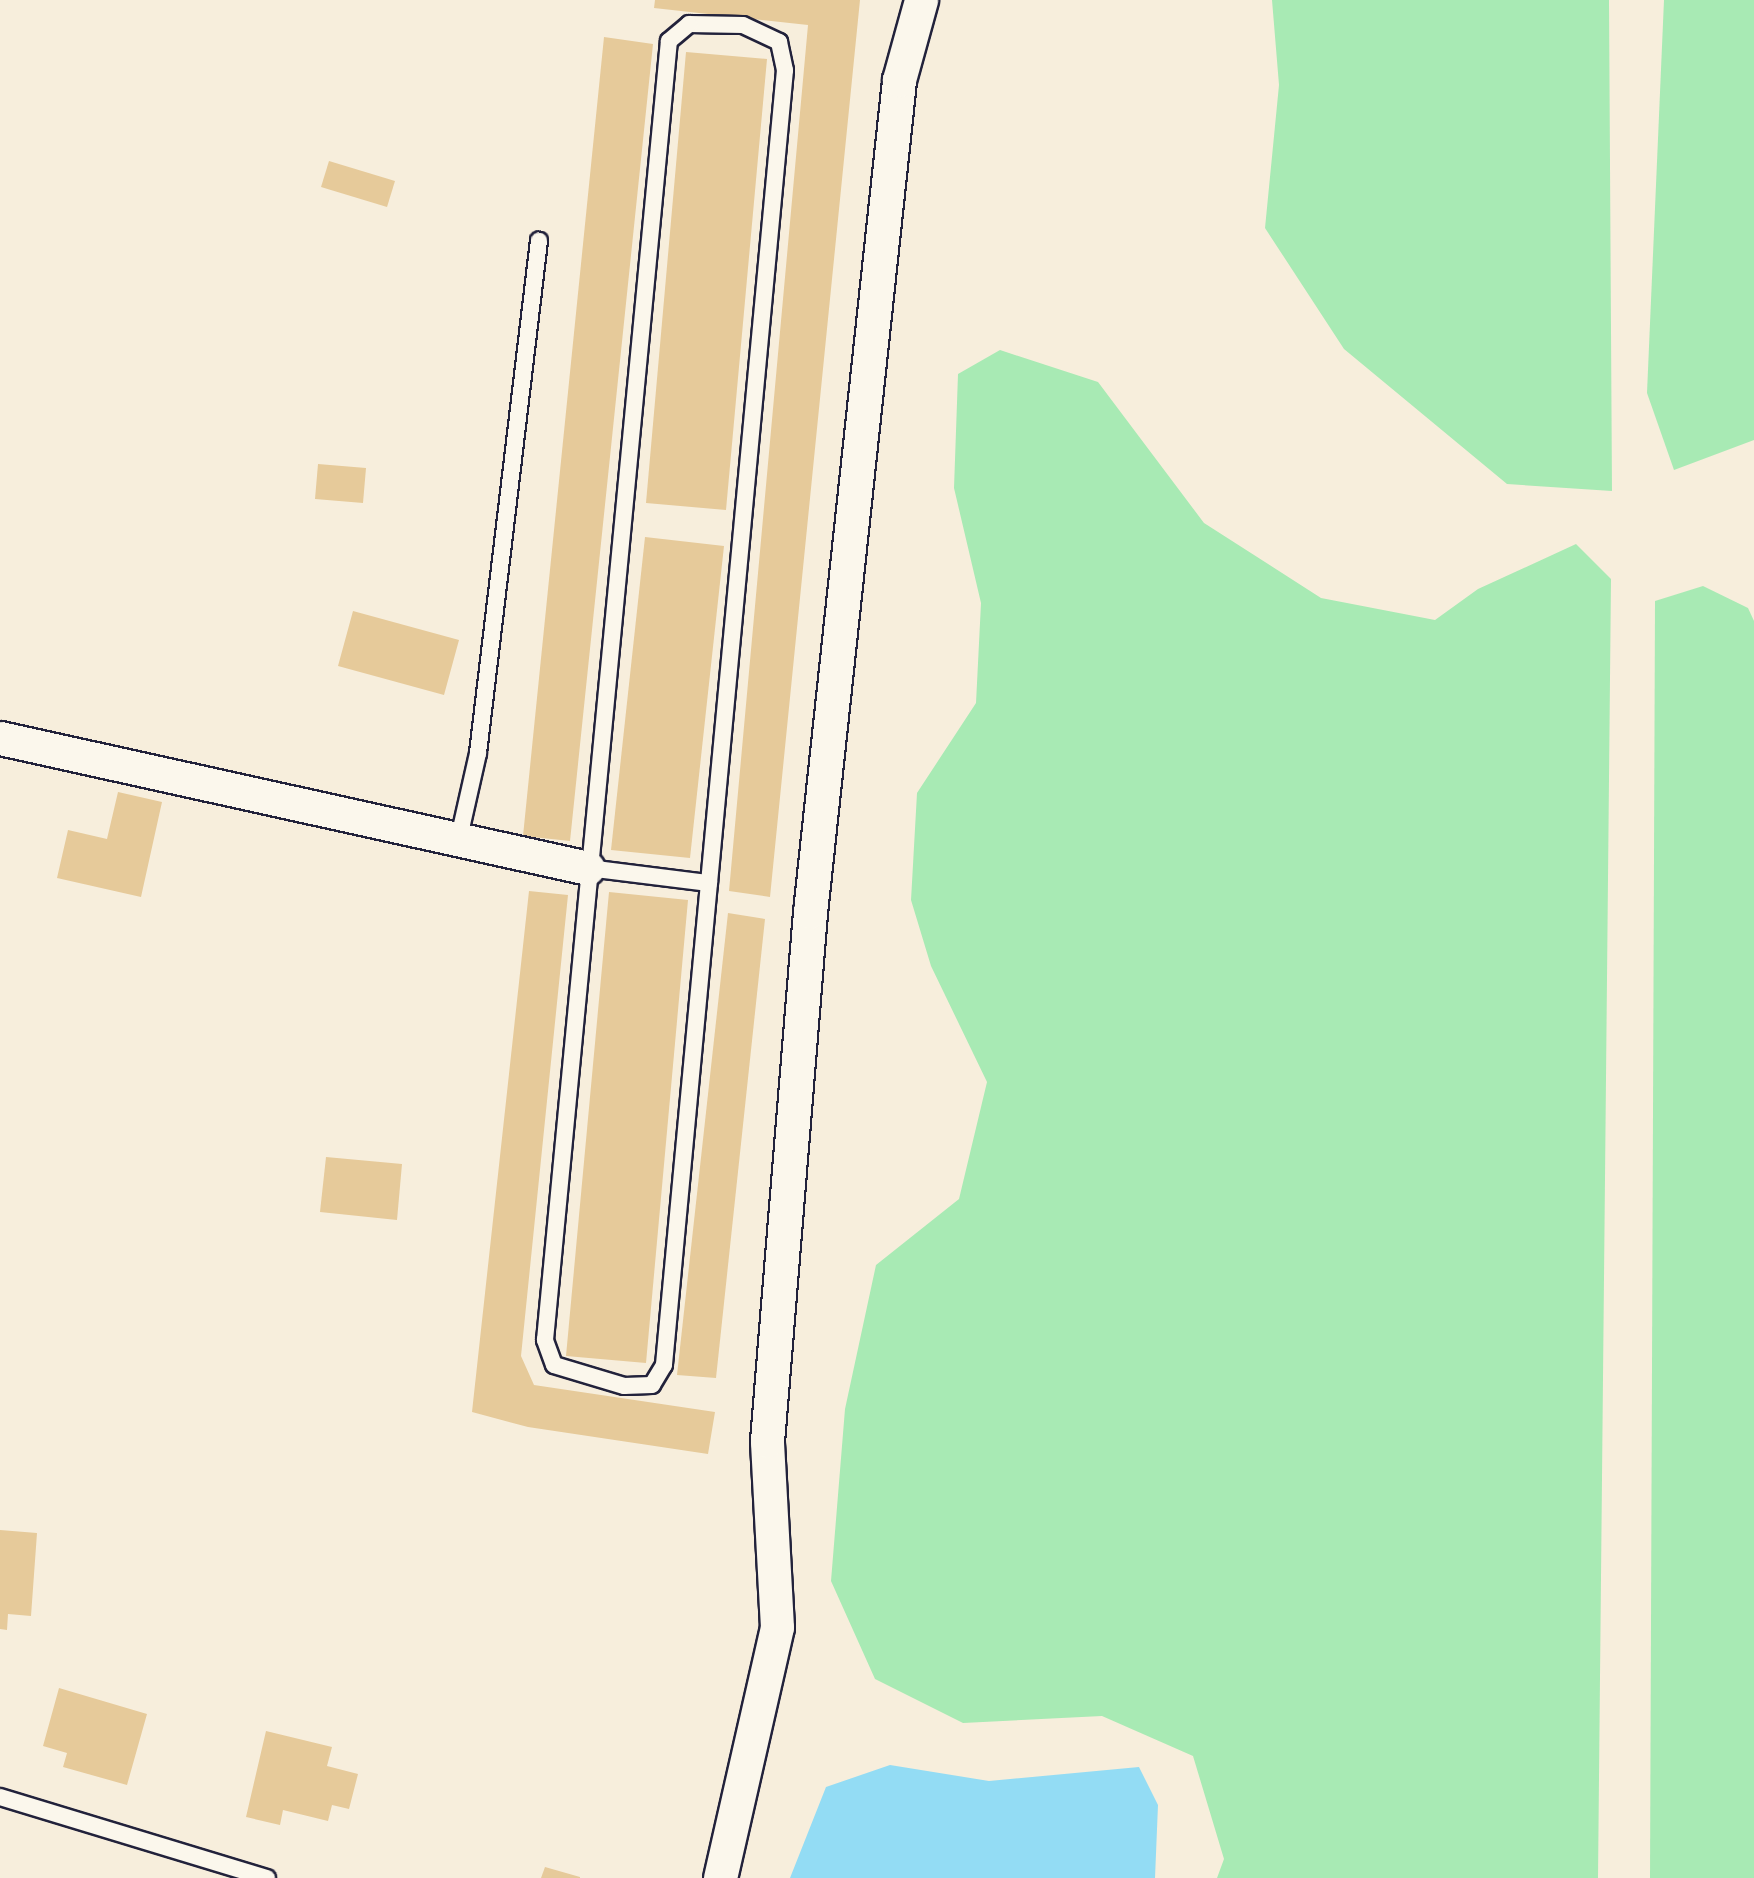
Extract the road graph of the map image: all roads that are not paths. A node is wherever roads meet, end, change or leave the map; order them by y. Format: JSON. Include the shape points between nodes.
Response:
{"nodes":[{"id":1,"x":921,"y":0,"type":"edge"},
{"id":2,"x":539,"y":241,"type":"dead end"},
{"id":3,"x":0,"y":738,"type":"edge"},
{"id":4,"x":457,"y":844,"type":"junction"},
{"id":5,"x":588,"y":868,"type":"junction"},
{"id":6,"x":709,"y":883,"type":"junction"},
{"id":7,"x":0,"y":1797,"type":"edge"},
{"id":8,"x":267,"y":1878,"type":"edge"},
{"id":9,"x":720,"y":1878,"type":"edge"}],
"edges":[{"from":1,"to":9,"type":"street","via":[[899,80],[810,912],[767,1441],[777,1627]]},
{"from":2,"to":4,"type":"lane","via":[[478,753]]},
{"from":3,"to":4,"type":"street"},
{"from":4,"to":5,"type":"street"},
{"from":5,"to":6,"type":"lane"},
{"from":5,"to":6,"type":"lane","via":[[545,1340],[554,1365],[624,1386],[652,1385],[663,1365]]},
{"from":5,"to":6,"type":"lane","via":[[669,41],[689,24],[743,25],[779,42],[785,70]]},
{"from":7,"to":8,"type":"lane"}]}
